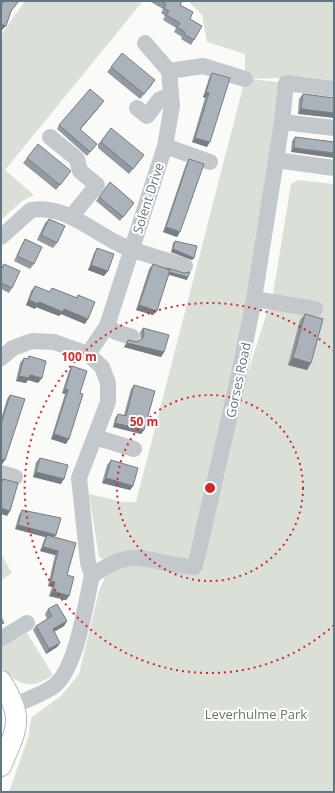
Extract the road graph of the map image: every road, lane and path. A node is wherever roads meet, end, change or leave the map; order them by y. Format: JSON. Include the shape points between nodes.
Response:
{"nodes":[{"id":1,"x":145,"y":43,"type":"dead end"},
{"id":2,"x":169,"y":71,"type":"junction"},
{"id":3,"x":245,"y":79,"type":"dead end"},
{"id":4,"x":334,"y":89,"type":"edge"},
{"id":5,"x":171,"y":95,"type":"junction"},
{"id":6,"x":137,"y":108,"type":"dead end"},
{"id":7,"x":282,"y":122,"type":"junction"},
{"id":8,"x":334,"y":128,"type":"edge"},
{"id":9,"x":50,"y":137,"type":"dead end"},
{"id":10,"x":165,"y":146,"type":"junction"},
{"id":11,"x":276,"y":160,"type":"junction"},
{"id":12,"x":210,"y":162,"type":"dead end"},
{"id":13,"x":334,"y":168,"type":"edge"},
{"id":14,"x":71,"y":217,"type":"junction"},
{"id":15,"x":1,"y":237,"type":"edge"},
{"id":16,"x":132,"y":249,"type":"junction"},
{"id":17,"x":185,"y":266,"type":"dead end"},
{"id":18,"x":254,"y":299,"type":"junction"},
{"id":19,"x":315,"y":310,"type":"dead end"},
{"id":20,"x":107,"y":326,"type":"junction"},
{"id":21,"x":132,"y":337,"type":"dead end"},
{"id":22,"x":88,"y":354,"type":"junction"},
{"id":23,"x":1,"y":358,"type":"edge"},
{"id":24,"x":95,"y":437,"type":"junction"},
{"id":25,"x":134,"y":449,"type":"dead end"},
{"id":26,"x":92,"y":576,"type":"junction"},
{"id":27,"x":27,"y":623,"type":"dead end"},
{"id":28,"x":1,"y":639,"type":"edge"},
{"id":29,"x":1,"y":681,"type":"edge"},
{"id":30,"x":15,"y":705,"type":"junction"},
{"id":31,"x":1,"y":766,"type":"edge"}],
"edges":[{"from":1,"to":2,"type":"street"},
{"from":2,"to":3,"type":"street","via":[[203,66]]},
{"from":2,"to":5,"type":"street","name":"Solent Drive"},
{"from":4,"to":7,"type":"street","name":"Gorses Road","via":[[286,83]]},
{"from":5,"to":6,"type":"street","via":[[160,100],[147,116]]},
{"from":5,"to":10,"type":"street","name":"Solent Drive","via":[[172,106]]},
{"from":7,"to":8,"type":"street"},
{"from":7,"to":11,"type":"street","name":"Gorses Road"},
{"from":9,"to":14,"type":"street","via":[[77,159],[80,171],[97,186]]},
{"from":10,"to":12,"type":"street"},
{"from":10,"to":16,"type":"street","name":"Solent Drive"},
{"from":11,"to":13,"type":"street"},
{"from":11,"to":18,"type":"street","name":"Gorses Road"},
{"from":14,"to":15,"type":"street","via":[[47,210],[31,210]]},
{"from":14,"to":16,"type":"street"},
{"from":16,"to":17,"type":"street"},
{"from":16,"to":20,"type":"street","name":"Solent Drive"},
{"from":18,"to":19,"type":"street"},
{"from":18,"to":26,"type":"street","name":"Gorses Road","via":[[195,567],[139,557],[125,558],[108,564]]},
{"from":20,"to":21,"type":"street"},
{"from":20,"to":22,"type":"street","name":"Solent Drive"},
{"from":22,"to":23,"type":"street","via":[[54,342],[32,341],[13,348]]},
{"from":22,"to":24,"type":"street","via":[[102,367],[108,383],[108,402]]},
{"from":24,"to":25,"type":"street"},
{"from":24,"to":26,"type":"street","via":[[79,478],[88,563]]},
{"from":26,"to":30,"type":"street","via":[[72,659],[64,674],[54,686]]},
{"from":27,"to":28,"type":"street"},
{"from":29,"to":30,"type":"main road"},
{"from":30,"to":31,"type":"main road","via":[[18,718],[15,733]]}]}
